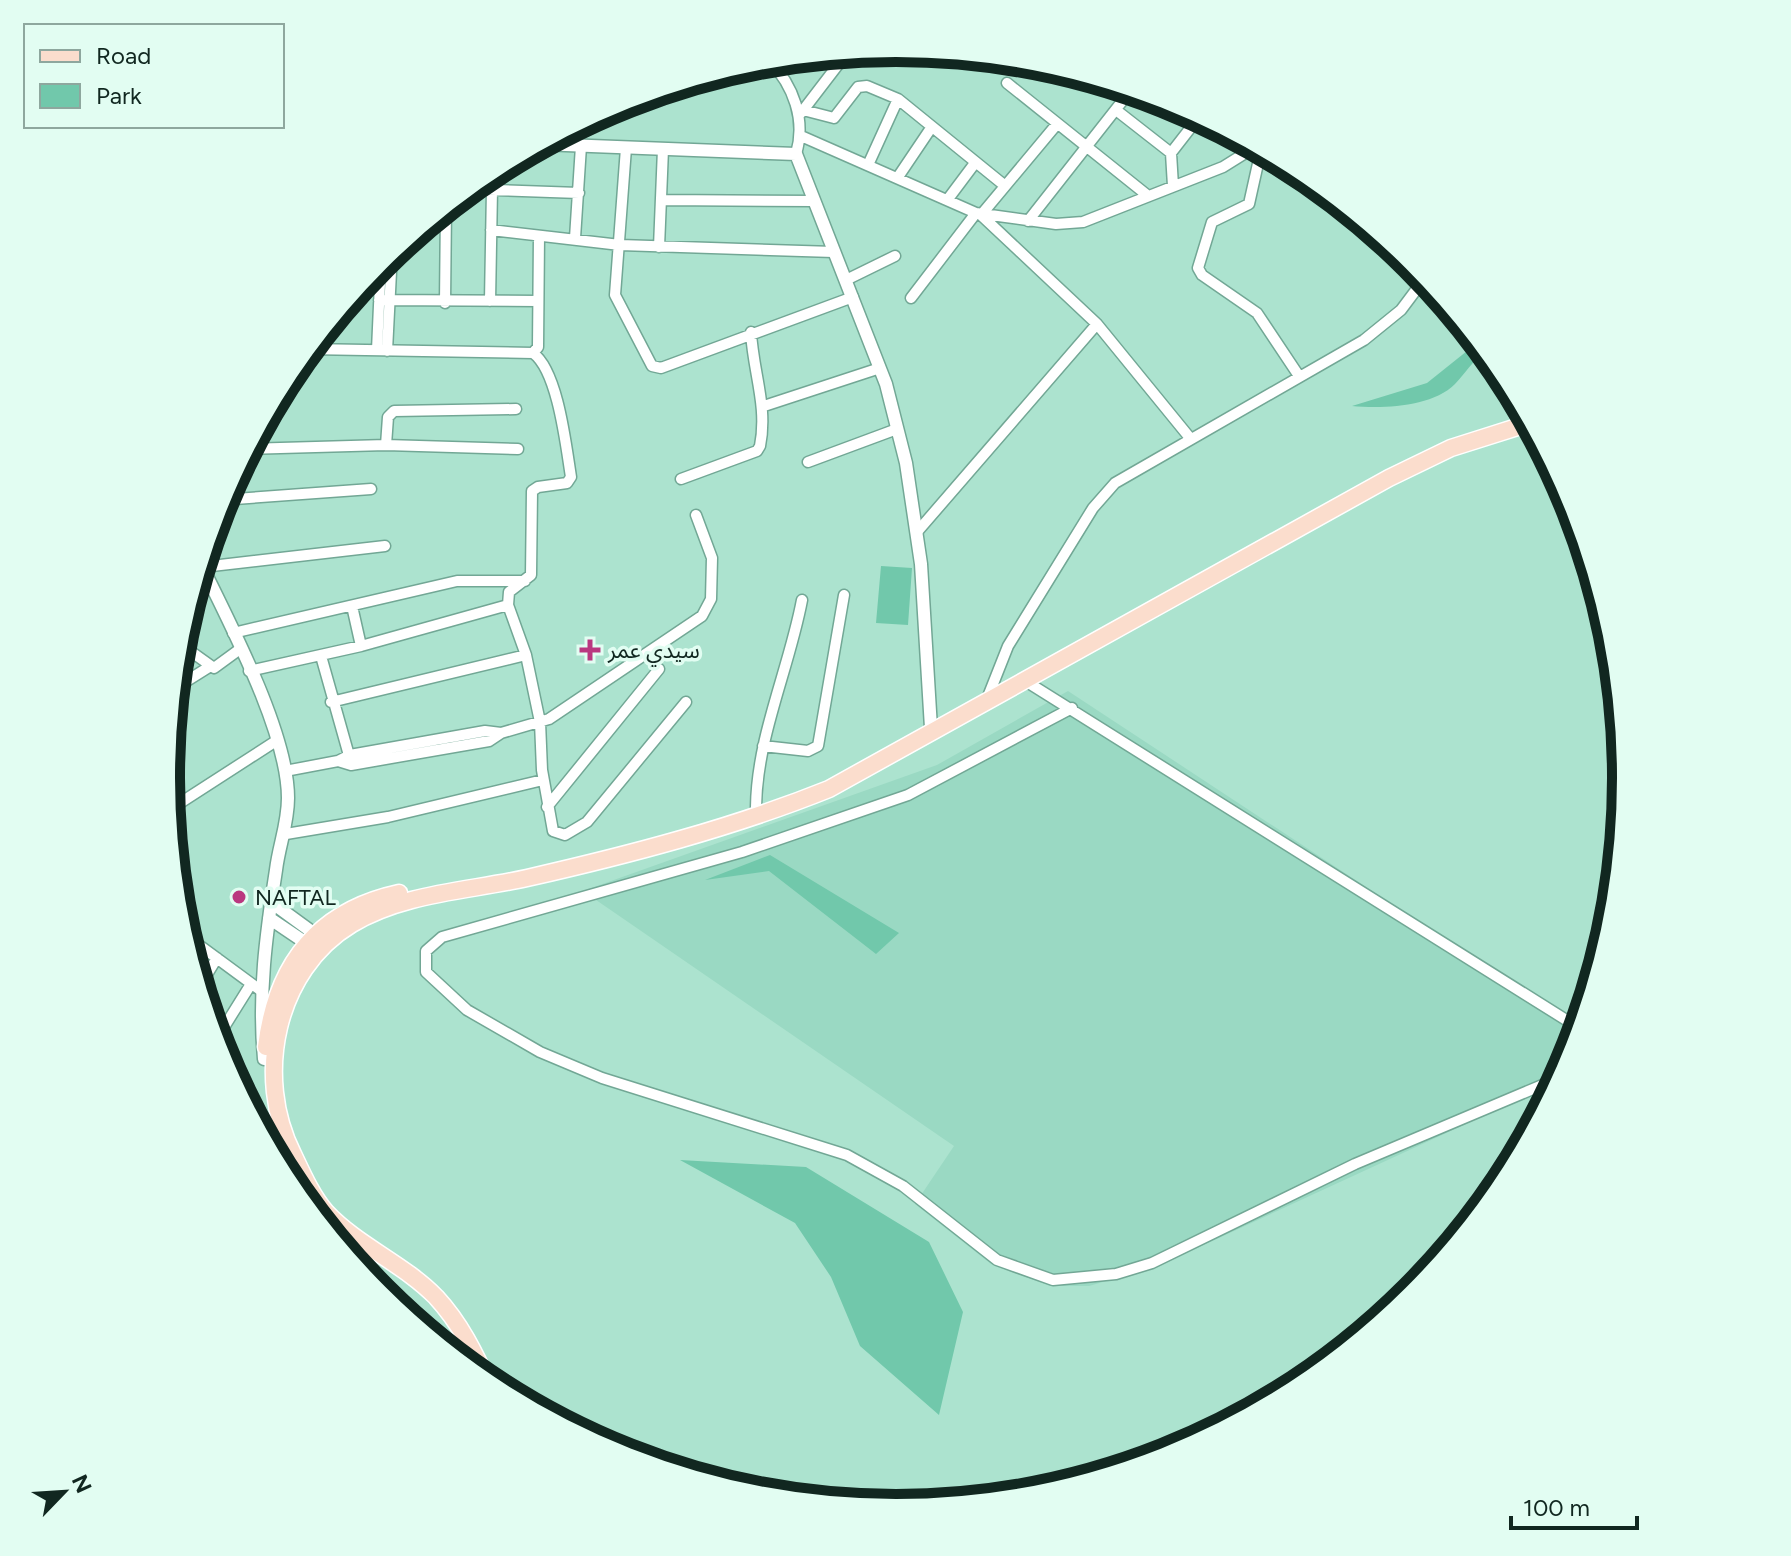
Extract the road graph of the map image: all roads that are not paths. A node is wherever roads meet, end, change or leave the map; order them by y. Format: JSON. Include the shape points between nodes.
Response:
{"nodes":[{"id":1,"x":838,"y":65,"type":"edge"},
{"id":2,"x":779,"y":72,"type":"edge"},
{"id":3,"x":1007,"y":83,"type":"dead end"},
{"id":4,"x":898,"y":99,"type":"junction"},
{"id":5,"x":1124,"y":99,"type":"edge"},
{"id":6,"x":1116,"y":110,"type":"junction"},
{"id":7,"x":801,"y":112,"type":"junction"},
{"id":8,"x":1057,"y":124,"type":"junction"},
{"id":9,"x":1191,"y":127,"type":"edge"},
{"id":10,"x":931,"y":128,"type":"junction"},
{"id":11,"x":802,"y":143,"type":"junction"},
{"id":12,"x":562,"y":145,"type":"edge"},
{"id":13,"x":581,"y":146,"type":"junction"},
{"id":14,"x":1087,"y":146,"type":"junction"},
{"id":15,"x":626,"y":148,"type":"junction"},
{"id":16,"x":663,"y":149,"type":"junction"},
{"id":17,"x":1171,"y":153,"type":"junction"},
{"id":18,"x":1245,"y":153,"type":"edge"},
{"id":19,"x":1259,"y":161,"type":"edge"},
{"id":20,"x":975,"y":163,"type":"junction"},
{"id":21,"x":868,"y":165,"type":"junction"},
{"id":22,"x":898,"y":177,"type":"junction"},
{"id":23,"x":1004,"y":185,"type":"junction"},
{"id":24,"x":1173,"y":186,"type":"junction"},
{"id":25,"x":492,"y":189,"type":"joint"},
{"id":26,"x":579,"y":193,"type":"junction"},
{"id":27,"x":1147,"y":195,"type":"junction"},
{"id":28,"x":948,"y":199,"type":"junction"},
{"id":29,"x":661,"y":200,"type":"junction"},
{"id":30,"x":814,"y":201,"type":"junction"},
{"id":31,"x":978,"y":214,"type":"junction"},
{"id":32,"x":446,"y":221,"type":"edge"},
{"id":33,"x":1028,"y":221,"type":"junction"},
{"id":34,"x":491,"y":230,"type":"junction"},
{"id":35,"x":539,"y":236,"type":"junction"},
{"id":36,"x":575,"y":238,"type":"junction"},
{"id":37,"x":620,"y":245,"type":"junction"},
{"id":38,"x":659,"y":247,"type":"junction"},
{"id":39,"x":834,"y":252,"type":"junction"},
{"id":40,"x":895,"y":256,"type":"dead end"},
{"id":41,"x":389,"y":272,"type":"edge"},
{"id":42,"x":382,"y":279,"type":"edge"},
{"id":43,"x":846,"y":280,"type":"junction"},
{"id":44,"x":1417,"y":288,"type":"edge"},
{"id":45,"x":853,"y":297,"type":"junction"},
{"id":46,"x":911,"y":298,"type":"dead end"},
{"id":47,"x":384,"y":300,"type":"junction"},
{"id":48,"x":490,"y":301,"type":"junction"},
{"id":49,"x":538,"y":301,"type":"junction"},
{"id":50,"x":445,"y":303,"type":"junction"},
{"id":51,"x":1097,"y":324,"type":"junction"},
{"id":52,"x":751,"y":332,"type":"junction"},
{"id":53,"x":322,"y":349,"type":"edge"},
{"id":54,"x":382,"y":350,"type":"junction"},
{"id":55,"x":533,"y":353,"type":"junction"},
{"id":56,"x":880,"y":368,"type":"junction"},
{"id":57,"x":1299,"y":376,"type":"junction"},
{"id":58,"x":764,"y":406,"type":"junction"},
{"id":59,"x":516,"y":409,"type":"dead end"},
{"id":60,"x":1515,"y":419,"type":"edge"},
{"id":61,"x":1519,"y":426,"type":"edge"},
{"id":62,"x":897,"y":429,"type":"junction"},
{"id":63,"x":1190,"y":438,"type":"junction"},
{"id":64,"x":386,"y":445,"type":"junction"},
{"id":65,"x":260,"y":449,"type":"edge"},
{"id":66,"x":518,"y":449,"type":"dead end"},
{"id":67,"x":808,"y":462,"type":"dead end"},
{"id":68,"x":681,"y":479,"type":"dead end"},
{"id":69,"x":371,"y":489,"type":"dead end"},
{"id":70,"x":236,"y":499,"type":"edge"},
{"id":71,"x":696,"y":515,"type":"dead end"},
{"id":72,"x":917,"y":532,"type":"junction"},
{"id":73,"x":385,"y":546,"type":"dead end"},
{"id":74,"x":212,"y":565,"type":"edge"},
{"id":75,"x":208,"y":579,"type":"edge"},
{"id":76,"x":525,"y":581,"type":"junction"},
{"id":77,"x":844,"y":595,"type":"dead end"},
{"id":78,"x":802,"y":600,"type":"dead end"},
{"id":79,"x":508,"y":605,"type":"junction"},
{"id":80,"x":352,"y":606,"type":"junction"},
{"id":81,"x":233,"y":633,"type":"junction"},
{"id":82,"x":361,"y":646,"type":"junction"},
{"id":83,"x":240,"y":649,"type":"junction"},
{"id":84,"x":191,"y":652,"type":"edge"},
{"id":85,"x":526,"y":655,"type":"junction"},
{"id":86,"x":321,"y":656,"type":"junction"},
{"id":87,"x":209,"y":667,"type":"junction"},
{"id":88,"x":659,"y":669,"type":"dead end"},
{"id":89,"x":249,"y":671,"type":"junction"},
{"id":90,"x":187,"y":681,"type":"edge"},
{"id":91,"x":1027,"y":682,"type":"junction"},
{"id":92,"x":989,"y":694,"type":"junction"},
{"id":93,"x":331,"y":702,"type":"junction"},
{"id":94,"x":686,"y":702,"type":"dead end"},
{"id":95,"x":1072,"y":708,"type":"junction"},
{"id":96,"x":540,"y":722,"type":"junction"},
{"id":97,"x":938,"y":724,"type":"junction"},
{"id":98,"x":276,"y":741,"type":"junction"},
{"id":99,"x":763,"y":746,"type":"junction"},
{"id":100,"x":351,"y":760,"type":"junction"},
{"id":101,"x":285,"y":771,"type":"junction"},
{"id":102,"x":543,"y":780,"type":"junction"},
{"id":103,"x":181,"y":803,"type":"edge"},
{"id":104,"x":547,"y":807,"type":"junction"},
{"id":105,"x":756,"y":807,"type":"junction"},
{"id":106,"x":286,"y":834,"type":"junction"},
{"id":107,"x":271,"y":902,"type":"junction"},
{"id":108,"x":269,"y":918,"type":"junction"},
{"id":109,"x":316,"y":943,"type":"junction"},
{"id":110,"x":200,"y":945,"type":"edge"},
{"id":111,"x":217,"y":958,"type":"junction"},
{"id":112,"x":207,"y":974,"type":"edge"},
{"id":113,"x":256,"y":987,"type":"junction"},
{"id":114,"x":1569,"y":1022,"type":"edge"},
{"id":115,"x":225,"y":1028,"type":"edge"},
{"id":116,"x":264,"y":1059,"type":"junction"},
{"id":117,"x":1542,"y":1085,"type":"edge"},
{"id":118,"x":291,"y":1162,"type":"edge"},
{"id":119,"x":314,"y":1195,"type":"edge"},
{"id":120,"x":317,"y":1199,"type":"junction"},
{"id":121,"x":476,"y":1357,"type":"edge"}],
"edges":[{"from":1,"to":7,"type":"street"},
{"from":2,"to":7,"type":"street"},
{"from":3,"to":8,"type":"street"},
{"from":4,"to":7,"type":"street","via":[[861,86],[834,118]]},
{"from":4,"to":10,"type":"street"},
{"from":4,"to":21,"type":"street"},
{"from":5,"to":6,"type":"street"},
{"from":6,"to":14,"type":"street"},
{"from":6,"to":17,"type":"street"},
{"from":7,"to":11,"type":"street"},
{"from":8,"to":14,"type":"street"},
{"from":8,"to":23,"type":"street"},
{"from":9,"to":17,"type":"street"},
{"from":10,"to":20,"type":"street"},
{"from":10,"to":22,"type":"street"},
{"from":11,"to":16,"type":"street"},
{"from":11,"to":21,"type":"street"},
{"from":11,"to":30,"type":"street"},
{"from":12,"to":13,"type":"street"},
{"from":13,"to":15,"type":"street"},
{"from":13,"to":26,"type":"street"},
{"from":14,"to":27,"type":"street"},
{"from":14,"to":33,"type":"street"},
{"from":15,"to":16,"type":"street"},
{"from":15,"to":37,"type":"street"},
{"from":16,"to":29,"type":"street"},
{"from":17,"to":24,"type":"street"},
{"from":18,"to":24,"type":"street"},
{"from":19,"to":57,"type":"street","via":[[1249,204],[1212,222],[1198,268],[1257,313]]},
{"from":20,"to":23,"type":"street"},
{"from":20,"to":28,"type":"street"},
{"from":21,"to":22,"type":"street"},
{"from":22,"to":28,"type":"street"},
{"from":23,"to":31,"type":"street"},
{"from":24,"to":27,"type":"street"},
{"from":25,"to":26,"type":"street"},
{"from":25,"to":34,"type":"street"},
{"from":26,"to":36,"type":"street"},
{"from":27,"to":33,"type":"street","via":[[1073,224]]},
{"from":28,"to":31,"type":"street"},
{"from":29,"to":30,"type":"street"},
{"from":29,"to":38,"type":"street"},
{"from":30,"to":39,"type":"street"},
{"from":31,"to":33,"type":"street"},
{"from":31,"to":46,"type":"street"},
{"from":31,"to":51,"type":"street"},
{"from":32,"to":50,"type":"street"},
{"from":34,"to":35,"type":"street"},
{"from":34,"to":48,"type":"street"},
{"from":35,"to":36,"type":"street"},
{"from":35,"to":49,"type":"street"},
{"from":36,"to":37,"type":"street"},
{"from":37,"to":38,"type":"street"},
{"from":37,"to":52,"type":"street","via":[[616,302],[652,366],[661,368]]},
{"from":38,"to":39,"type":"street"},
{"from":39,"to":43,"type":"street"},
{"from":40,"to":43,"type":"street"},
{"from":41,"to":47,"type":"street"},
{"from":42,"to":47,"type":"street"},
{"from":43,"to":45,"type":"street"},
{"from":44,"to":57,"type":"street","via":[[1377,331]]},
{"from":45,"to":52,"type":"street"},
{"from":45,"to":56,"type":"street"},
{"from":47,"to":50,"type":"street"},
{"from":47,"to":54,"type":"street"},
{"from":48,"to":49,"type":"street"},
{"from":48,"to":50,"type":"street"},
{"from":49,"to":55,"type":"street","via":[[538,347]]},
{"from":51,"to":63,"type":"street"},
{"from":51,"to":72,"type":"street"},
{"from":52,"to":58,"type":"street","via":[[752,363]]},
{"from":53,"to":54,"type":"street"},
{"from":54,"to":55,"type":"street"},
{"from":55,"to":76,"type":"street","via":[[545,364],[560,409],[571,477],[567,483],[532,491],[531,575]]},
{"from":56,"to":58,"type":"street"},
{"from":56,"to":62,"type":"street"},
{"from":57,"to":63,"type":"street"},
{"from":58,"to":68,"type":"street","via":[[757,451]]},
{"from":59,"to":64,"type":"street","via":[[394,411],[388,417]]},
{"from":60,"to":92,"type":"main road","via":[[1460,436],[1395,465]]},
{"from":61,"to":91,"type":"main road","via":[[1407,469]]},
{"from":62,"to":67,"type":"street"},
{"from":62,"to":72,"type":"street"},
{"from":63,"to":92,"type":"street","via":[[1123,476],[1100,499],[1008,646]]},
{"from":64,"to":65,"type":"street"},
{"from":64,"to":66,"type":"street"},
{"from":69,"to":70,"type":"street"},
{"from":71,"to":96,"type":"street","via":[[712,558],[711,599],[702,616]]},
{"from":72,"to":97,"type":"street","via":[[930,707]]},
{"from":73,"to":74,"type":"street"},
{"from":75,"to":81,"type":"street"},
{"from":76,"to":79,"type":"street","via":[[509,592]]},
{"from":76,"to":80,"type":"street","via":[[457,581]]},
{"from":77,"to":99,"type":"street","via":[[818,746],[808,751]]},
{"from":78,"to":99,"type":"street"},
{"from":79,"to":82,"type":"street"},
{"from":79,"to":85,"type":"street"},
{"from":80,"to":81,"type":"street"},
{"from":80,"to":82,"type":"street"},
{"from":81,"to":83,"type":"street"},
{"from":82,"to":86,"type":"street"},
{"from":83,"to":87,"type":"street","via":[[221,666]]},
{"from":83,"to":89,"type":"street"},
{"from":84,"to":87,"type":"street"},
{"from":85,"to":93,"type":"street"},
{"from":85,"to":96,"type":"street"},
{"from":86,"to":89,"type":"street"},
{"from":86,"to":93,"type":"street"},
{"from":87,"to":90,"type":"street"},
{"from":88,"to":104,"type":"street"},
{"from":89,"to":98,"type":"street"},
{"from":91,"to":95,"type":"street"},
{"from":91,"to":109,"type":"main road","via":[[805,799],[580,866],[393,905]]},
{"from":92,"to":97,"type":"main road"},
{"from":93,"to":100,"type":"street"},
{"from":94,"to":104,"type":"street","via":[[580,827],[557,835]]},
{"from":95,"to":114,"type":"street"},
{"from":95,"to":117,"type":"street","via":[[908,795],[742,852],[437,939],[425,956],[426,972],[467,1010],[540,1052],[602,1078],[847,1155],[903,1186],[997,1260],[1053,1280],[1116,1274],[1152,1263],[1355,1164]]},
{"from":96,"to":100,"type":"street","via":[[489,741]]},
{"from":96,"to":102,"type":"street"},
{"from":97,"to":105,"type":"main road","via":[[828,780]]},
{"from":98,"to":101,"type":"street"},
{"from":98,"to":103,"type":"street"},
{"from":99,"to":105,"type":"street"},
{"from":100,"to":101,"type":"street"},
{"from":101,"to":106,"type":"street"},
{"from":102,"to":104,"type":"street"},
{"from":102,"to":106,"type":"street","via":[[388,817]]},
{"from":105,"to":109,"type":"main road","via":[[589,855],[388,895],[349,911]]},
{"from":106,"to":107,"type":"street"},
{"from":107,"to":108,"type":"street"},
{"from":107,"to":109,"type":"street"},
{"from":108,"to":109,"type":"street"},
{"from":108,"to":113,"type":"street"},
{"from":109,"to":116,"type":"main road","via":[[280,985]]},
{"from":109,"to":120,"type":"main road","via":[[287,1000],[274,1073],[284,1133]]},
{"from":110,"to":111,"type":"street"},
{"from":111,"to":112,"type":"street"},
{"from":111,"to":113,"type":"street"},
{"from":113,"to":115,"type":"street"},
{"from":113,"to":116,"type":"street"},
{"from":116,"to":118,"type":"main road","via":[[267,1098]]},
{"from":119,"to":120,"type":"main road"},
{"from":120,"to":121,"type":"main road","via":[[343,1227],[435,1297]]}]}
